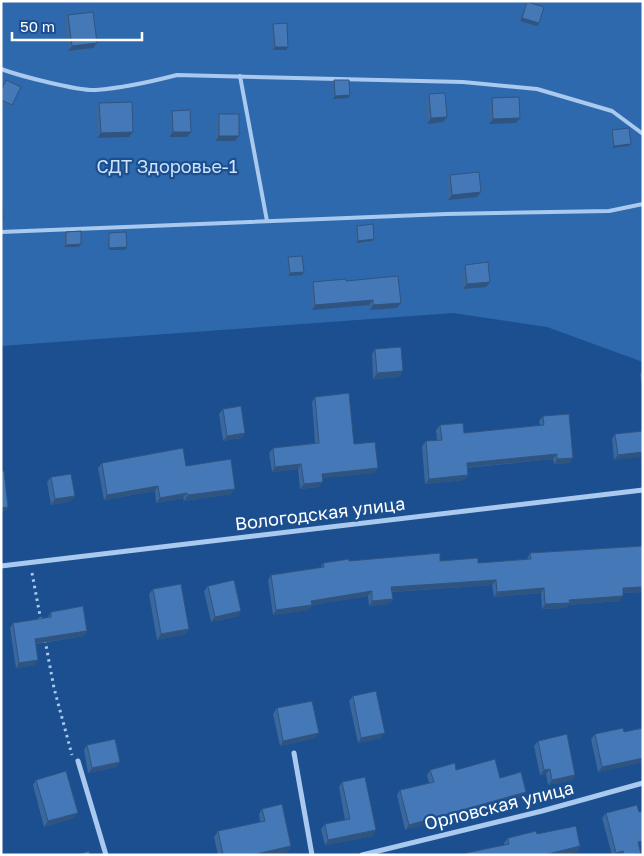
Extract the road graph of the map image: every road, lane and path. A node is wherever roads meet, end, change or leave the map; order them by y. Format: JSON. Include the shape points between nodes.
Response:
{"nodes":[{"id":1,"x":1,"y":68,"type":"edge"},
{"id":2,"x":240,"y":76,"type":"junction"},
{"id":3,"x":643,"y":134,"type":"edge"},
{"id":4,"x":643,"y":204,"type":"edge"},
{"id":5,"x":266,"y":221,"type":"junction"},
{"id":6,"x":1,"y":232,"type":"edge"},
{"id":7,"x":643,"y":490,"type":"edge"},
{"id":8,"x":30,"y":563,"type":"junction"},
{"id":9,"x":1,"y":566,"type":"edge"},
{"id":10,"x":294,"y":753,"type":"dead end"},
{"id":11,"x":78,"y":761,"type":"joint"},
{"id":12,"x":643,"y":783,"type":"edge"},
{"id":13,"x":106,"y":855,"type":"edge"},
{"id":14,"x":312,"y":855,"type":"edge"},
{"id":15,"x":362,"y":855,"type":"edge"}],
"edges":[{"from":1,"to":2,"type":"lane","via":[[19,75],[94,90],[177,75]]},
{"from":2,"to":3,"type":"lane","via":[[462,82],[537,89],[612,111]]},
{"from":2,"to":5,"type":"lane"},
{"from":4,"to":5,"type":"lane","via":[[609,211]]},
{"from":5,"to":6,"type":"lane"},
{"from":7,"to":8,"type":"street","name":"Вологодская улица"},
{"from":8,"to":9,"type":"street","name":"Вологодская улица"},
{"from":8,"to":11,"type":"path","via":[[54,688],[70,753]]},
{"from":10,"to":14,"type":"street"},
{"from":11,"to":13,"type":"street"},
{"from":12,"to":15,"type":"street","name":"Орловская улица"}]}
